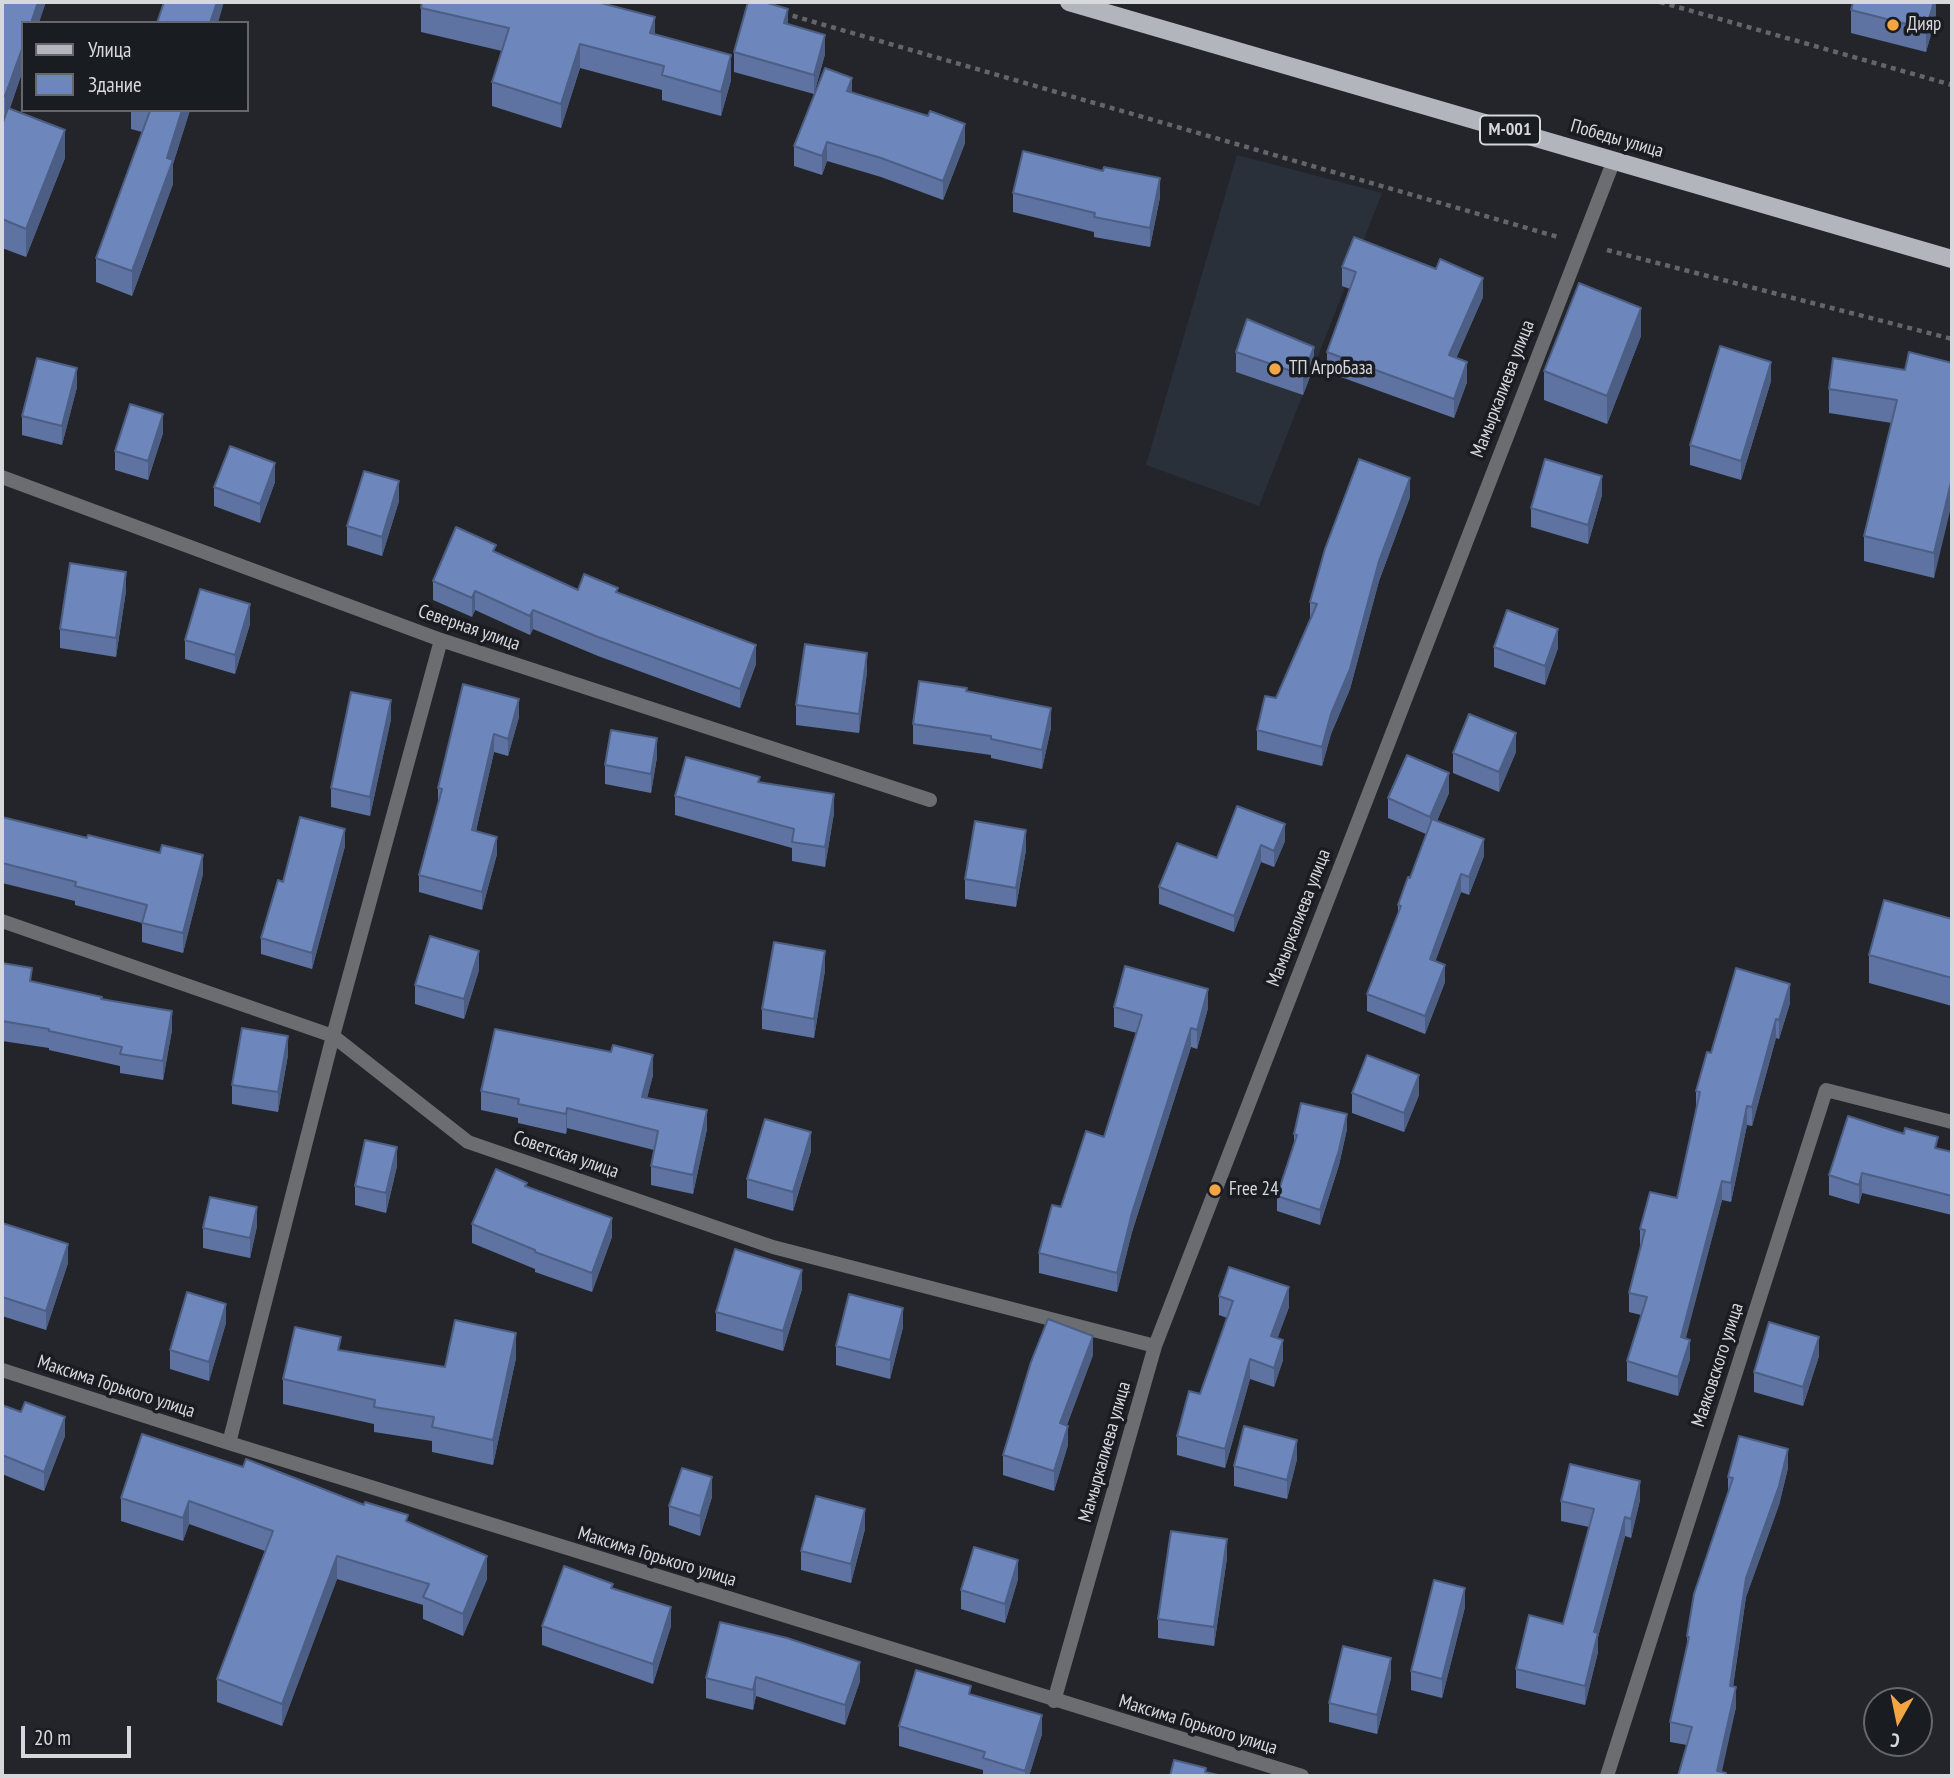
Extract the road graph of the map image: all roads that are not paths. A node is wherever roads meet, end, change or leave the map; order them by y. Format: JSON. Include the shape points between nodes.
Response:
{"nodes":[{"id":1,"x":1069,"y":2,"type":"edge"},
{"id":2,"x":1614,"y":160,"type":"junction"},
{"id":3,"x":1952,"y":259,"type":"edge"},
{"id":4,"x":2,"y":477,"type":"edge"},
{"id":5,"x":441,"y":640,"type":"junction"},
{"id":6,"x":930,"y":800,"type":"dead end"},
{"id":7,"x":2,"y":922,"type":"edge"},
{"id":8,"x":333,"y":1036,"type":"junction"},
{"id":9,"x":1952,"y":1122,"type":"edge"},
{"id":10,"x":1155,"y":1346,"type":"junction"},
{"id":11,"x":2,"y":1370,"type":"edge"},
{"id":12,"x":229,"y":1443,"type":"junction"},
{"id":13,"x":1054,"y":1701,"type":"junction"},
{"id":14,"x":1302,"y":1776,"type":"edge"},
{"id":15,"x":1607,"y":1776,"type":"edge"}],
"edges":[{"from":1,"to":2,"type":"main road","name":"Победы улица","number":"М-001"},
{"from":2,"to":3,"type":"main road","name":"Победы улица","number":"М-001"},
{"from":2,"to":10,"type":"street","name":"Мамыркалиева улица"},
{"from":4,"to":5,"type":"street","name":"Северная улица"},
{"from":5,"to":6,"type":"street","name":"Северная улица"},
{"from":5,"to":8,"type":"street"},
{"from":7,"to":8,"type":"street","name":"Советская улица"},
{"from":8,"to":10,"type":"street","name":"Советская улица","via":[[468,1142],[773,1247]]},
{"from":8,"to":12,"type":"street"},
{"from":9,"to":15,"type":"street","name":"Маяковского улица","via":[[1826,1090]]},
{"from":10,"to":13,"type":"street","name":"Мамыркалиева улица"},
{"from":11,"to":12,"type":"street","name":"Максима Горького улица"},
{"from":12,"to":13,"type":"street","name":"Максима Горького улица"},
{"from":13,"to":14,"type":"street","name":"Максима Горького улица"}]}
